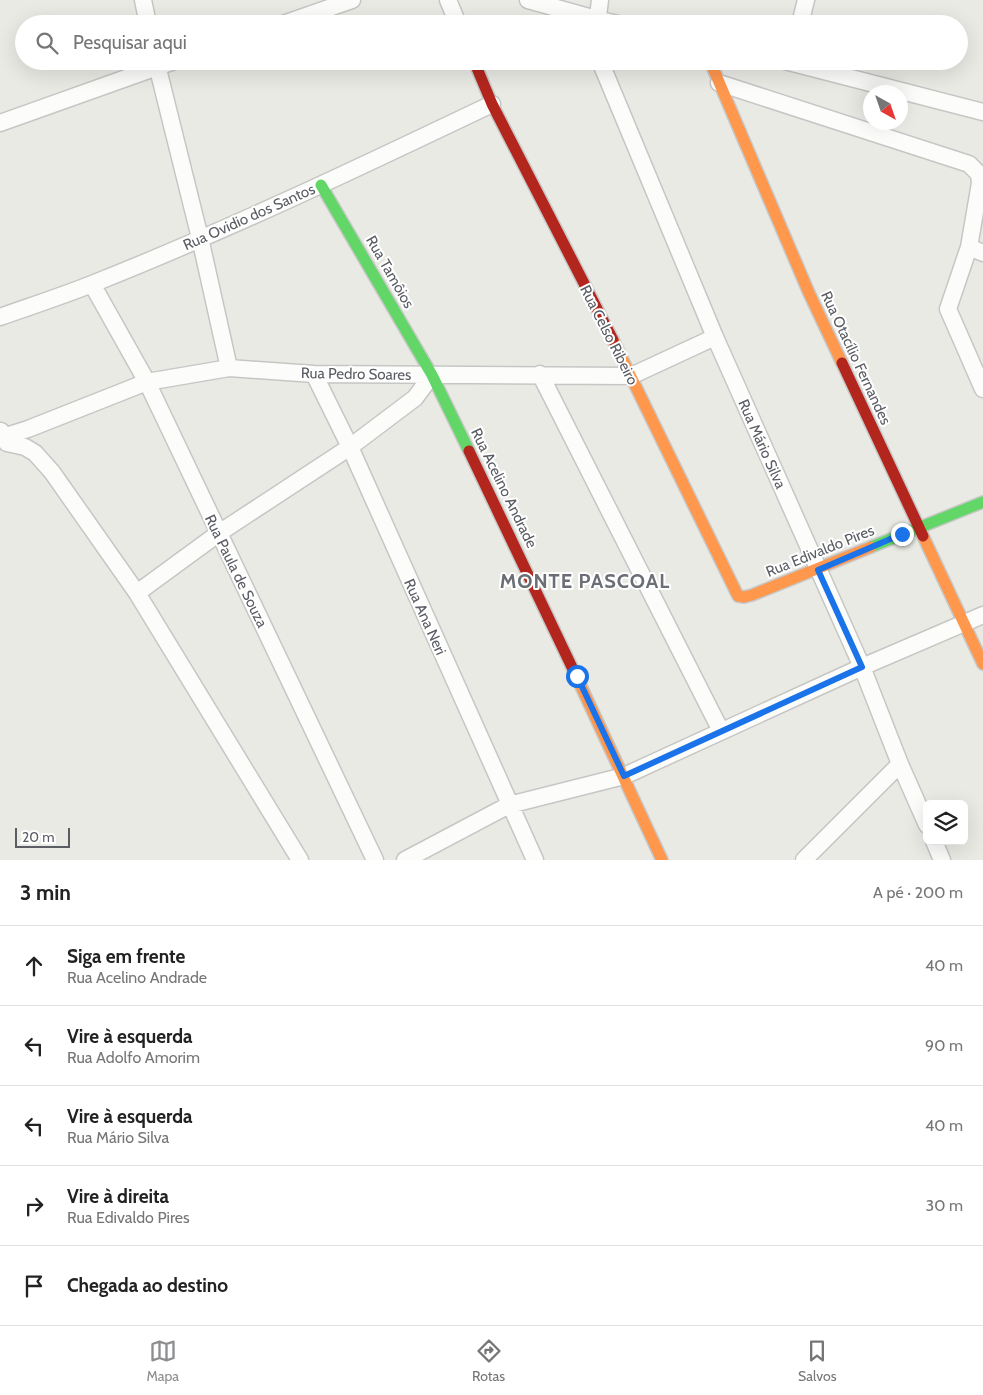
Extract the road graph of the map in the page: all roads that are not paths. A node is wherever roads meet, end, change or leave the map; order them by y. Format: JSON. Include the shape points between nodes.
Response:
{"nodes":[{"id":1,"x":143,"y":0,"type":"edge"},
{"id":2,"x":352,"y":0,"type":"edge"},
{"id":3,"x":448,"y":0,"type":"edge"},
{"id":4,"x":528,"y":0,"type":"edge"},
{"id":5,"x":600,"y":0,"type":"edge"},
{"id":6,"x":806,"y":0,"type":"edge"},
{"id":7,"x":146,"y":15,"type":"edge"},
{"id":8,"x":309,"y":15,"type":"edge"},
{"id":9,"x":454,"y":15,"type":"edge"},
{"id":10,"x":574,"y":15,"type":"edge"},
{"id":11,"x":597,"y":15,"type":"edge"},
{"id":12,"x":802,"y":15,"type":"edge"},
{"id":13,"x":141,"y":70,"type":"edge"},
{"id":14,"x":158,"y":70,"type":"edge"},
{"id":15,"x":478,"y":70,"type":"edge"},
{"id":16,"x":604,"y":70,"type":"edge"},
{"id":17,"x":714,"y":70,"type":"edge"},
{"id":18,"x":820,"y":70,"type":"edge"},
{"id":19,"x":719,"y":83,"type":"junction"},
{"id":20,"x":492,"y":104,"type":"junction"},
{"id":21,"x":983,"y":112,"type":"edge"},
{"id":22,"x":0,"y":123,"type":"edge"},
{"id":23,"x":321,"y":185,"type":"junction"},
{"id":24,"x":200,"y":238,"type":"junction"},
{"id":25,"x":976,"y":250,"type":"edge"},
{"id":26,"x":92,"y":284,"type":"junction"},
{"id":27,"x":0,"y":318,"type":"edge"},
{"id":28,"x":715,"y":337,"type":"junction"},
{"id":29,"x":230,"y":368,"type":"junction"},
{"id":30,"x":314,"y":374,"type":"junction"},
{"id":31,"x":540,"y":374,"type":"junction"},
{"id":32,"x":432,"y":375,"type":"junction"},
{"id":33,"x":630,"y":376,"type":"junction"},
{"id":34,"x":147,"y":382,"type":"junction"},
{"id":35,"x":983,"y":389,"type":"edge"},
{"id":36,"x":1,"y":435,"type":"edge"},
{"id":37,"x":350,"y":447,"type":"junction"},
{"id":38,"x":983,"y":502,"type":"edge"},
{"id":39,"x":919,"y":526,"type":"junction"},
{"id":40,"x":218,"y":533,"type":"junction"},
{"id":41,"x":818,"y":570,"type":"junction"},
{"id":42,"x":137,"y":594,"type":"junction"},
{"id":43,"x":752,"y":595,"type":"joint"},
{"id":44,"x":983,"y":615,"type":"edge"},
{"id":45,"x":964,"y":623,"type":"junction"},
{"id":46,"x":983,"y":664,"type":"edge"},
{"id":47,"x":862,"y":667,"type":"junction"},
{"id":48,"x":721,"y":731,"type":"junction"},
{"id":49,"x":900,"y":764,"type":"junction"},
{"id":50,"x":624,"y":776,"type":"junction"},
{"id":51,"x":509,"y":805,"type":"junction"},
{"id":52,"x":923,"y":816,"type":"edge"},
{"id":53,"x":936,"y":845,"type":"edge"},
{"id":54,"x":300,"y":860,"type":"edge"},
{"id":55,"x":375,"y":860,"type":"edge"},
{"id":56,"x":405,"y":860,"type":"edge"},
{"id":57,"x":535,"y":860,"type":"edge"},
{"id":58,"x":662,"y":860,"type":"edge"},
{"id":59,"x":804,"y":860,"type":"edge"},
{"id":60,"x":942,"y":860,"type":"edge"}],
"edges":[{"from":1,"to":7,"type":"street"},
{"from":2,"to":8,"type":"street"},
{"from":3,"to":9,"type":"street"},
{"from":4,"to":10,"type":"street"},
{"from":5,"to":11,"type":"street"},
{"from":6,"to":12,"type":"street"},
{"from":13,"to":22,"type":"street"},
{"from":14,"to":24,"type":"street"},
{"from":15,"to":20,"type":"street","name":"Rua Celso Ribeiro"},
{"from":16,"to":28,"type":"street","name":"Rua Mário Silva"},
{"from":17,"to":19,"type":"street","name":"Rua Otacílio Fernandes"},
{"from":18,"to":21,"type":"street"},
{"from":19,"to":25,"type":"street","via":[[969,164],[979,174],[980,183]]},
{"from":19,"to":39,"type":"street","name":"Rua Otacílio Fernandes","via":[[810,294]]},
{"from":20,"to":23,"type":"street","name":"Rua Ovidio dos Santos"},
{"from":20,"to":33,"type":"street","name":"Rua Celso Ribeiro"},
{"from":23,"to":24,"type":"street","name":"Rua Ovidio dos Santos"},
{"from":23,"to":32,"type":"street","name":"Rua Tamôios"},
{"from":24,"to":26,"type":"street","name":"Rua Ovidio dos Santos"},
{"from":24,"to":29,"type":"street"},
{"from":25,"to":35,"type":"street","via":[[958,280],[948,309]]},
{"from":26,"to":27,"type":"street","name":"Rua Ovidio dos Santos"},
{"from":26,"to":34,"type":"street","name":"Rua Paula de Souza"},
{"from":28,"to":33,"type":"street","name":"Rua Pedro Soares"},
{"from":28,"to":41,"type":"street","name":"Rua Mário Silva"},
{"from":29,"to":30,"type":"street","name":"Rua Pedro Soares"},
{"from":29,"to":34,"type":"street","name":"Rua Pedro Soares"},
{"from":30,"to":32,"type":"street","name":"Rua Pedro Soares"},
{"from":30,"to":37,"type":"street","name":"Rua Ana Neri"},
{"from":31,"to":32,"type":"street","name":"Rua Pedro Soares"},
{"from":31,"to":33,"type":"street","name":"Rua Pedro Soares"},
{"from":31,"to":48,"type":"street"},
{"from":32,"to":37,"type":"street","via":[[415,398]]},
{"from":32,"to":50,"type":"street","name":"Rua Acelino Andrade"},
{"from":33,"to":43,"type":"street","name":"Rua Celso Ribeiro","via":[[738,596]]},
{"from":34,"to":36,"type":"street","name":"Rua Pedro Soares","via":[[28,429]]},
{"from":34,"to":40,"type":"street","name":"Rua Paula de Souza"},
{"from":36,"to":42,"type":"street","via":[[7,442],[35,453],[52,472]]},
{"from":37,"to":40,"type":"street"},
{"from":37,"to":51,"type":"street","name":"Rua Ana Neri"},
{"from":38,"to":39,"type":"street","name":"Rua Edivaldo Pires"},
{"from":39,"to":41,"type":"street","name":"Rua Edivaldo Pires"},
{"from":39,"to":45,"type":"street","name":"Rua Otacílio Fernandes"},
{"from":40,"to":42,"type":"street"},
{"from":40,"to":55,"type":"street","name":"Rua Paula de Souza"},
{"from":41,"to":43,"type":"street","name":"Rua Edivaldo Pires"},
{"from":41,"to":47,"type":"street","name":"Rua Mário Silva"},
{"from":42,"to":54,"type":"street"},
{"from":44,"to":45,"type":"street"},
{"from":45,"to":46,"type":"street","name":"Rua Otacílio Fernandes"},
{"from":45,"to":47,"type":"street"},
{"from":47,"to":48,"type":"street"},
{"from":47,"to":49,"type":"street","name":"Rua Mário Silva"},
{"from":48,"to":50,"type":"street"},
{"from":49,"to":52,"type":"street","name":"Rua Mário Silva"},
{"from":49,"to":59,"type":"street"},
{"from":50,"to":51,"type":"street"},
{"from":50,"to":58,"type":"street","name":"Rua Acelino Andrade"},
{"from":51,"to":56,"type":"street"},
{"from":51,"to":57,"type":"street","name":"Rua Ana Neri"},
{"from":53,"to":60,"type":"street"}]}
